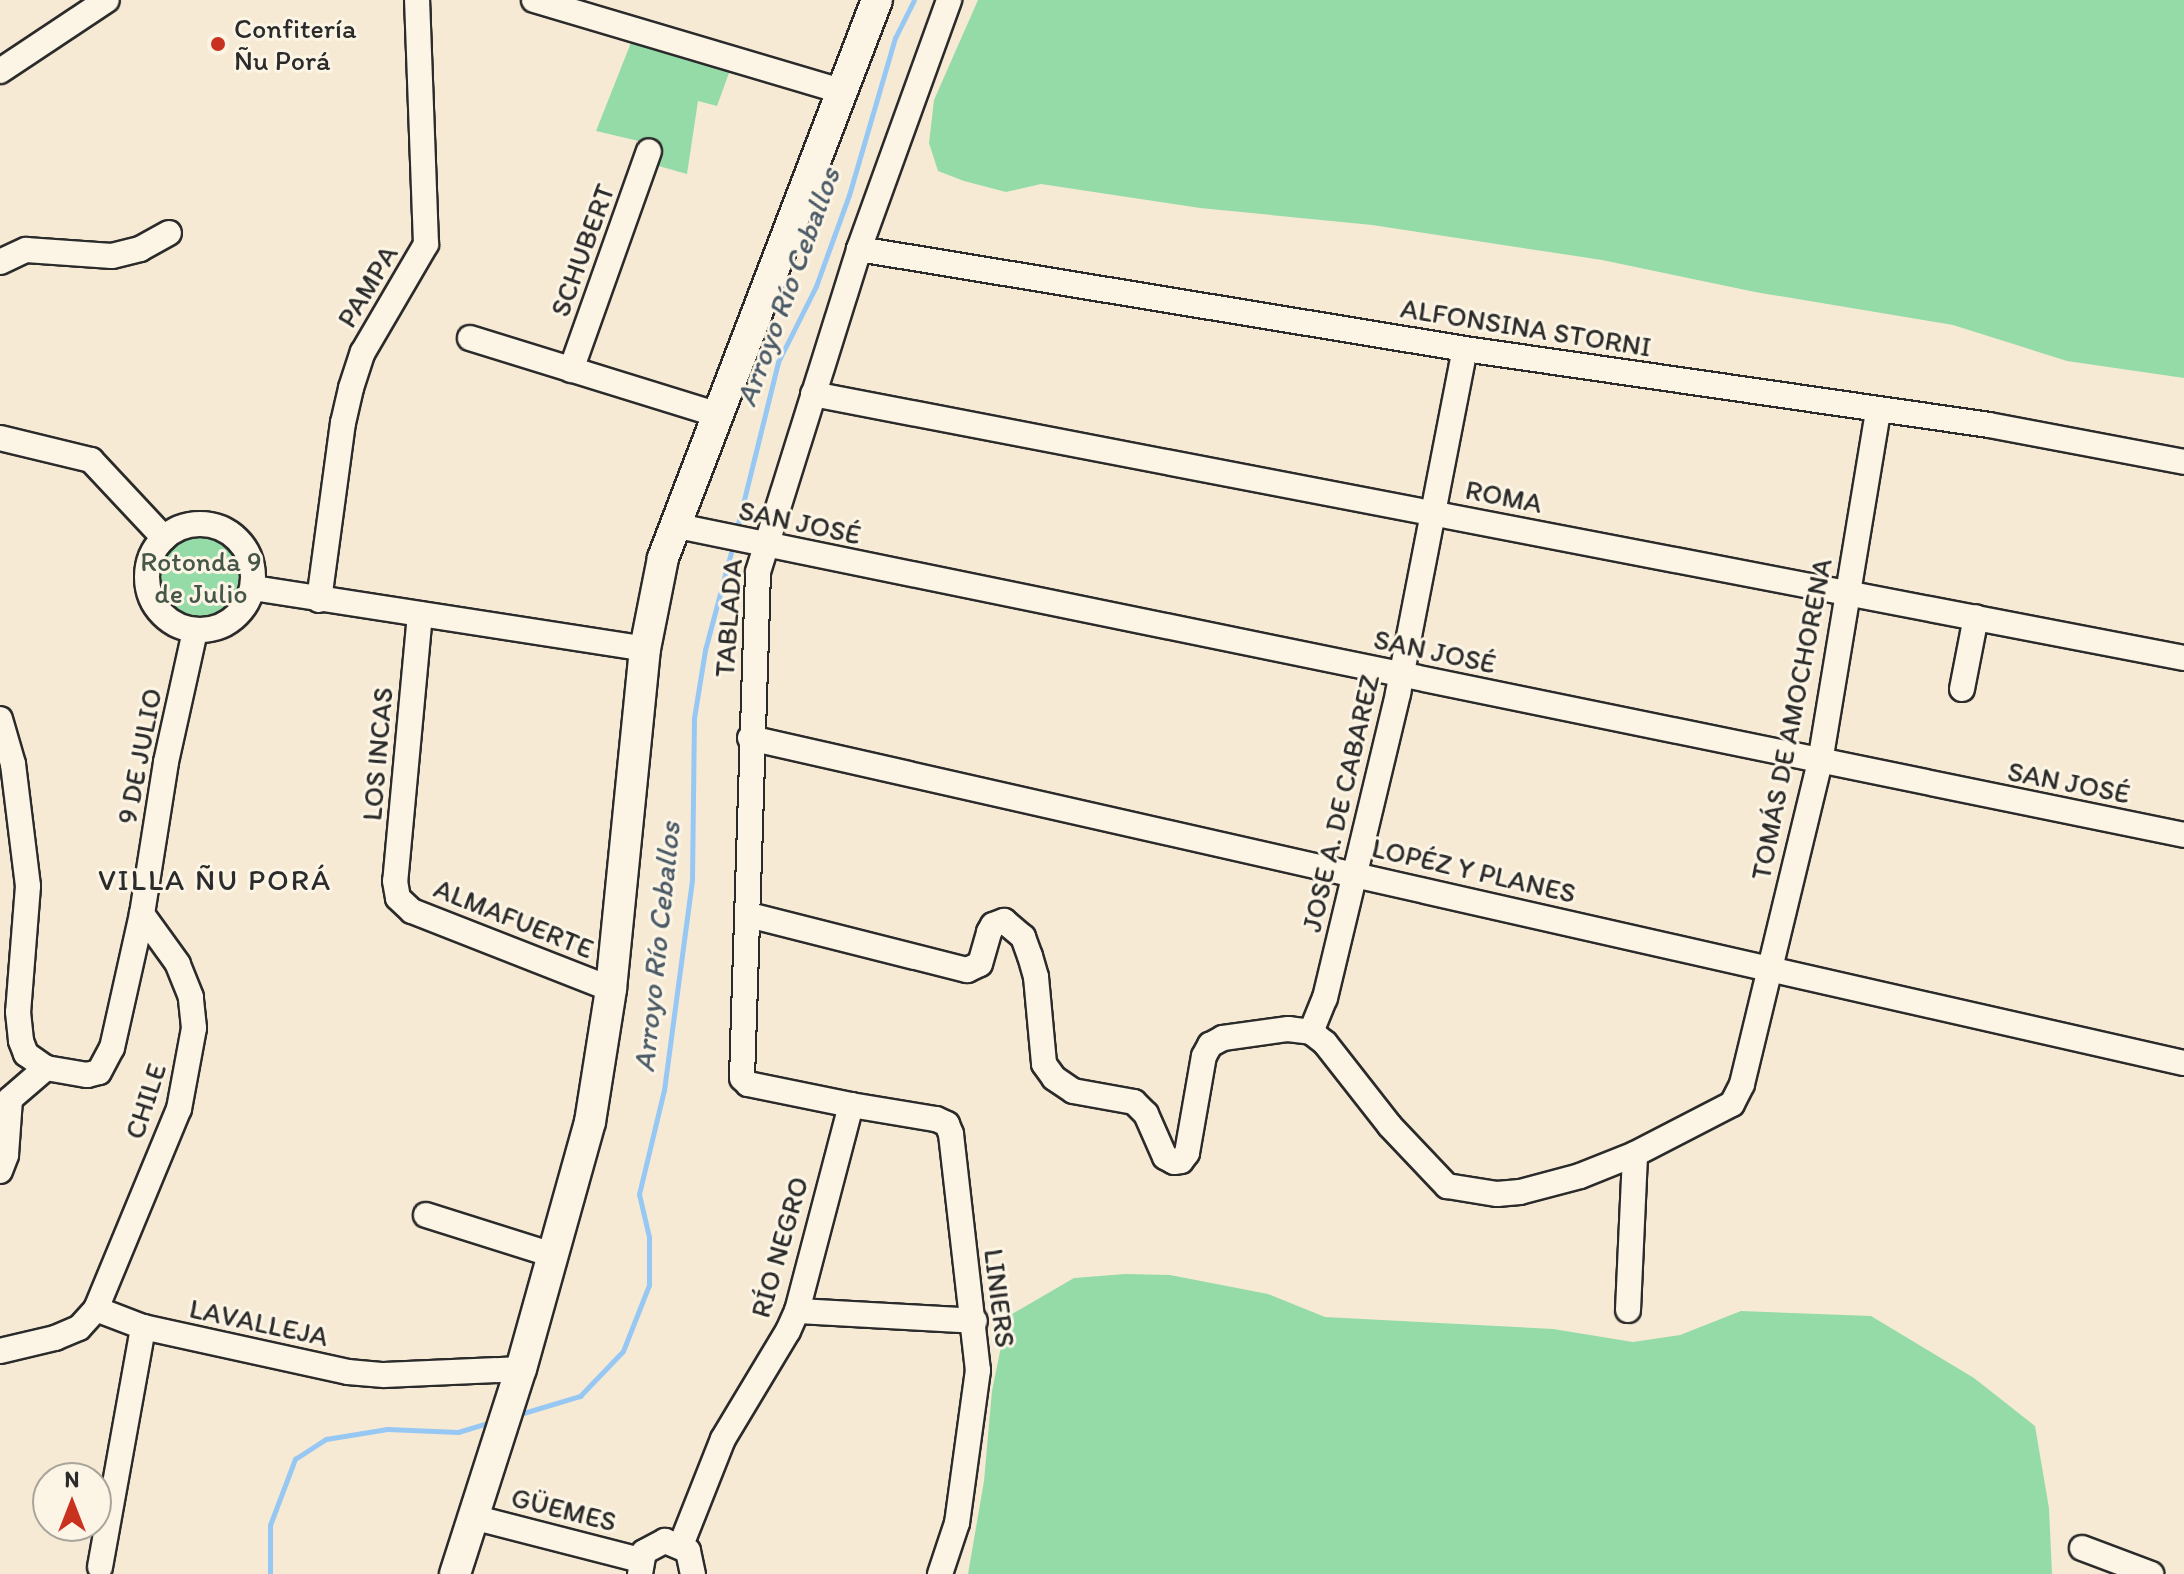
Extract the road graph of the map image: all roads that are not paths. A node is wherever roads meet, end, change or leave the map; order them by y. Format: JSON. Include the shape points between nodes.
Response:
{"nodes":[{"id":1,"x":107,"y":0,"type":"edge"},
{"id":2,"x":417,"y":0,"type":"edge"},
{"id":3,"x":534,"y":0,"type":"edge"},
{"id":4,"x":877,"y":0,"type":"edge"},
{"id":5,"x":949,"y":0,"type":"edge"},
{"id":6,"x":0,"y":71,"type":"edge"},
{"id":7,"x":844,"y":92,"type":"junction"},
{"id":8,"x":649,"y":151,"type":"dead end"},
{"id":9,"x":169,"y":233,"type":"dead end"},
{"id":10,"x":859,"y":249,"type":"junction"},
{"id":11,"x":0,"y":262,"type":"edge"},
{"id":12,"x":470,"y":338,"type":"dead end"},
{"id":13,"x":1465,"y":349,"type":"junction"},
{"id":14,"x":571,"y":370,"type":"junction"},
{"id":15,"x":813,"y":394,"type":"junction"},
{"id":16,"x":1878,"y":410,"type":"junction"},
{"id":17,"x":719,"y":415,"type":"junction"},
{"id":18,"x":0,"y":438,"type":"edge"},
{"id":19,"x":2184,"y":462,"type":"edge"},
{"id":20,"x":1433,"y":513,"type":"junction"},
{"id":21,"x":673,"y":525,"type":"junction"},
{"id":22,"x":164,"y":538,"type":"junction"},
{"id":23,"x":758,"y":544,"type":"junction"},
{"id":24,"x":253,"y":588,"type":"junction"},
{"id":25,"x":1847,"y":591,"type":"junction"},
{"id":26,"x":319,"y":600,"type":"junction"},
{"id":27,"x":420,"y":614,"type":"junction"},
{"id":28,"x":1976,"y":617,"type":"junction"},
{"id":29,"x":195,"y":631,"type":"junction"},
{"id":30,"x":645,"y":649,"type":"junction"},
{"id":31,"x":2184,"y":658,"type":"edge"},
{"id":32,"x":1401,"y":675,"type":"junction"},
{"id":33,"x":1962,"y":689,"type":"dead end"},
{"id":34,"x":0,"y":719,"type":"edge"},
{"id":35,"x":750,"y":738,"type":"junction"},
{"id":36,"x":1820,"y":762,"type":"junction"},
{"id":37,"x":2184,"y":835,"type":"edge"},
{"id":38,"x":1357,"y":874,"type":"junction"},
{"id":39,"x":398,"y":898,"type":"joint"},
{"id":40,"x":142,"y":914,"type":"junction"},
{"id":41,"x":749,"y":915,"type":"junction"},
{"id":42,"x":1771,"y":967,"type":"junction"},
{"id":43,"x":611,"y":989,"type":"junction"},
{"id":44,"x":1311,"y":1032,"type":"junction"},
{"id":45,"x":2184,"y":1063,"type":"edge"},
{"id":46,"x":46,"y":1068,"type":"junction"},
{"id":47,"x":851,"y":1105,"type":"junction"},
{"id":48,"x":1635,"y":1154,"type":"junction"},
{"id":49,"x":0,"y":1171,"type":"edge"},
{"id":50,"x":426,"y":1215,"type":"dead end"},
{"id":51,"x":553,"y":1255,"type":"junction"},
{"id":52,"x":96,"y":1309,"type":"junction"},
{"id":53,"x":1628,"y":1310,"type":"dead end"},
{"id":54,"x":797,"y":1311,"type":"junction"},
{"id":55,"x":975,"y":1321,"type":"junction"},
{"id":56,"x":143,"y":1327,"type":"junction"},
{"id":57,"x":0,"y":1351,"type":"edge"},
{"id":58,"x":518,"y":1379,"type":"junction"},
{"id":59,"x":473,"y":1517,"type":"junction"},
{"id":60,"x":681,"y":1545,"type":"junction"},
{"id":61,"x":2082,"y":1548,"type":"dead end"},
{"id":62,"x":100,"y":1567,"type":"dead end"},
{"id":63,"x":640,"y":1567,"type":"edge"},
{"id":64,"x":455,"y":1574,"type":"edge"},
{"id":65,"x":693,"y":1574,"type":"edge"},
{"id":66,"x":940,"y":1574,"type":"edge"},
{"id":67,"x":2151,"y":1574,"type":"edge"}],
"edges":[{"from":1,"to":6,"type":"street"},
{"from":2,"to":26,"type":"street","name":"PAMPA","via":[[426,244],[363,352],[351,388]]},
{"from":3,"to":7,"type":"street"},
{"from":4,"to":7,"type":"main road"},
{"from":5,"to":10,"type":"street","name":"TABLADA"},
{"from":7,"to":17,"type":"main road"},
{"from":8,"to":14,"type":"street","name":"SCHUBERT"},
{"from":9,"to":11,"type":"street","via":[[112,256],[26,250]]},
{"from":10,"to":13,"type":"street","name":"ALFONSINA STORNI"},
{"from":10,"to":15,"type":"street","name":"TABLADA"},
{"from":12,"to":14,"type":"street"},
{"from":13,"to":16,"type":"street","name":"ALFONSINA STORNI"},
{"from":13,"to":20,"type":"street","name":"JOSE A. DE CABAREZ"},
{"from":14,"to":17,"type":"street"},
{"from":15,"to":20,"type":"street","name":"ROMA"},
{"from":15,"to":23,"type":"street","name":"TABLADA"},
{"from":16,"to":19,"type":"street","name":"ALFONSINA STORNI","via":[[2043,433]]},
{"from":16,"to":25,"type":"street","name":"TOMÁS DE AMOCHORENA"},
{"from":17,"to":21,"type":"main road"},
{"from":18,"to":22,"type":"street","via":[[91,460]]},
{"from":20,"to":25,"type":"street","name":"ROMA"},
{"from":20,"to":32,"type":"street","name":"JOSE A. DE CABAREZ"},
{"from":21,"to":23,"type":"street","name":"SAN JOSÉ"},
{"from":21,"to":30,"type":"main road"},
{"from":22,"to":24,"type":"street","via":[[193,524],[225,530],[248,553]]},
{"from":22,"to":29,"type":"street","via":[[147,568],[152,602],[163,617]]},
{"from":23,"to":32,"type":"street","name":"SAN JOSÉ"},
{"from":23,"to":35,"type":"street","name":"TABLADA"},
{"from":24,"to":26,"type":"street"},
{"from":24,"to":29,"type":"street","via":[[240,614],[227,624]]},
{"from":25,"to":28,"type":"street","name":"ROMA"},
{"from":25,"to":36,"type":"street","name":"TOMÁS DE AMOCHORENA"},
{"from":26,"to":27,"type":"street"},
{"from":27,"to":30,"type":"street"},
{"from":27,"to":39,"type":"street","name":"LOS INCAS","via":[[395,881]]},
{"from":28,"to":31,"type":"street","name":"ROMA"},
{"from":28,"to":33,"type":"street"},
{"from":29,"to":40,"type":"street","name":"9 DE JULIO","via":[[166,762]]},
{"from":30,"to":43,"type":"main road"},
{"from":32,"to":36,"type":"street","name":"SAN JOSÉ"},
{"from":32,"to":38,"type":"street","name":"JOSE A. DE CABAREZ"},
{"from":34,"to":46,"type":"street","via":[[13,764],[28,886],[18,1012],[21,1041],[26,1054]]},
{"from":35,"to":38,"type":"street","name":"LOPÉZ Y PLANES"},
{"from":35,"to":41,"type":"street","name":"TABLADA"},
{"from":36,"to":37,"type":"street","name":"SAN JOSÉ"},
{"from":36,"to":42,"type":"street","name":"TOMÁS DE AMOCHORENA"},
{"from":38,"to":42,"type":"street","name":"LOPÉZ Y PLANES"},
{"from":38,"to":44,"type":"street","name":"JOSE A. DE CABAREZ"},
{"from":39,"to":43,"type":"street","name":"ALMAFUERTE","via":[[412,911]]},
{"from":40,"to":46,"type":"street","name":"9 DE JULIO","via":[[104,1067],[87,1075]]},
{"from":40,"to":52,"type":"street","name":"CHILE","via":[[178,964],[191,997],[194,1028],[179,1109]]},
{"from":41,"to":44,"type":"street","via":[[967,970],[980,964],[989,932],[1004,921],[1023,937],[1036,977],[1044,1064],[1073,1091],[1134,1102],[1146,1114],[1165,1157],[1174,1162],[1187,1153],[1210,1045],[1223,1038],[1288,1029]]},
{"from":41,"to":47,"type":"street","name":"TABLADA","via":[[742,1078],[748,1084]]},
{"from":42,"to":45,"type":"street","name":"LOPÉZ Y PLANES"},
{"from":42,"to":48,"type":"street","name":"TOMÁS DE AMOCHORENA","via":[[1742,1084],[1732,1104]]},
{"from":43,"to":51,"type":"main road","via":[[590,1122]]},
{"from":44,"to":48,"type":"street","via":[[1447,1186],[1520,1192]]},
{"from":46,"to":49,"type":"street","via":[[10,1099]]},
{"from":47,"to":54,"type":"street","name":"RÍO NEGRO"},
{"from":47,"to":55,"type":"street","name":"LINIERS","via":[[947,1124]]},
{"from":48,"to":53,"type":"street"},
{"from":50,"to":51,"type":"street"},
{"from":51,"to":58,"type":"main road"},
{"from":52,"to":56,"type":"street","name":"LAVALLEJA"},
{"from":52,"to":57,"type":"street","via":[[79,1328]]},
{"from":54,"to":55,"type":"street"},
{"from":54,"to":60,"type":"street","name":"RÍO NEGRO","via":[[723,1439]]},
{"from":55,"to":66,"type":"street","name":"LINIERS","via":[[978,1370],[961,1493]]},
{"from":56,"to":58,"type":"street","name":"LAVALLEJA","via":[[348,1372]]},
{"from":56,"to":62,"type":"street"},
{"from":58,"to":59,"type":"main road"},
{"from":59,"to":63,"type":"street","name":"GÜEMES"},
{"from":59,"to":64,"type":"main road"},
{"from":60,"to":63,"type":"street","via":[[657,1542]]},
{"from":60,"to":65,"type":"street","via":[[692,1558]]},
{"from":61,"to":67,"type":"street"}]}
